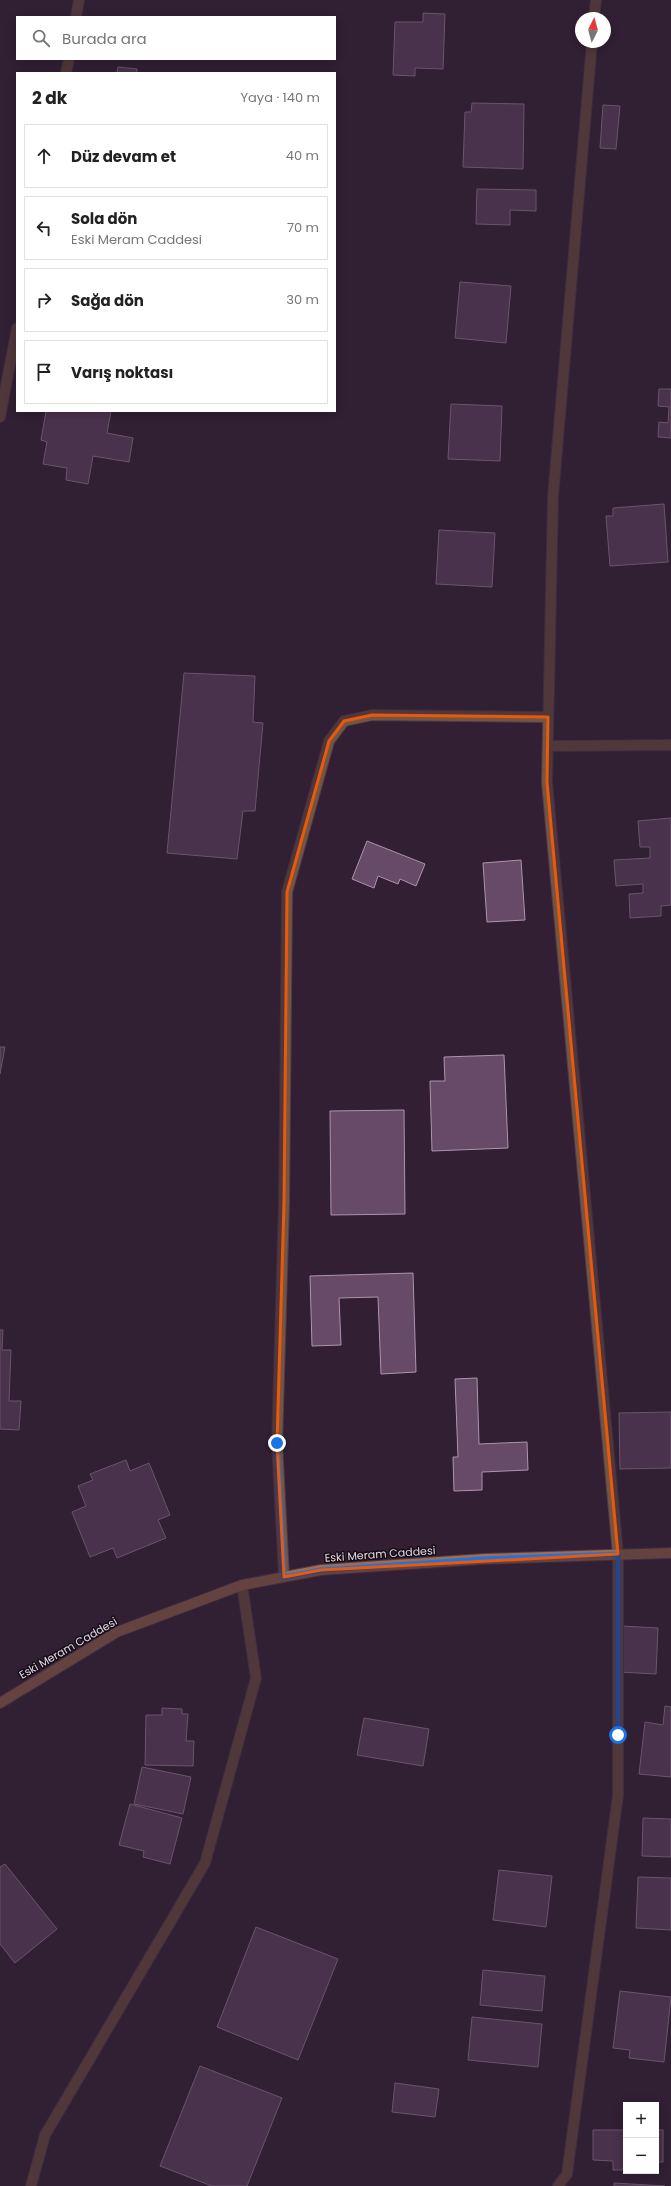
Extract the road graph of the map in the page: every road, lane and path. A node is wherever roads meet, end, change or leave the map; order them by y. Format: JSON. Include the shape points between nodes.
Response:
{"nodes":[{"id":1,"x":78,"y":0,"type":"edge"},
{"id":2,"x":596,"y":0,"type":"edge"},
{"id":3,"x":595,"y":12,"type":"edge"},
{"id":4,"x":76,"y":16,"type":"edge"},
{"id":5,"x":591,"y":48,"type":"edge"},
{"id":6,"x":69,"y":60,"type":"edge"},
{"id":7,"x":66,"y":72,"type":"edge"},
{"id":8,"x":16,"y":333,"type":"edge"},
{"id":9,"x":0,"y":417,"type":"edge"},
{"id":10,"x":548,"y":717,"type":"junction"},
{"id":11,"x":671,"y":745,"type":"edge"},
{"id":12,"x":548,"y":746,"type":"junction"},
{"id":13,"x":671,"y":1553,"type":"edge"},
{"id":14,"x":618,"y":1554,"type":"junction"},
{"id":15,"x":284,"y":1577,"type":"junction"},
{"id":16,"x":242,"y":1585,"type":"junction"},
{"id":17,"x":0,"y":1702,"type":"edge"},
{"id":18,"x":31,"y":2186,"type":"edge"},
{"id":19,"x":558,"y":2186,"type":"edge"}],
"edges":[{"from":1,"to":4,"type":"street"},
{"from":2,"to":3,"type":"street"},
{"from":5,"to":10,"type":"street","via":[[553,497]]},
{"from":6,"to":7,"type":"street"},
{"from":8,"to":9,"type":"street"},
{"from":10,"to":12,"type":"street"},
{"from":10,"to":15,"type":"street","via":[[372,715],[344,721],[329,741],[287,892],[284,1202],[277,1443]]},
{"from":11,"to":12,"type":"street"},
{"from":12,"to":14,"type":"street","via":[[547,782]]},
{"from":13,"to":14,"type":"street","name":"Eski Meram Caddesi"},
{"from":14,"to":15,"type":"street","name":"Eski Meram Caddesi","via":[[484,1559],[321,1570]]},
{"from":14,"to":19,"type":"street","via":[[618,1795],[567,2174]]},
{"from":15,"to":16,"type":"street","name":"Eski Meram Caddesi"},
{"from":16,"to":17,"type":"street","name":"Eski Meram Caddesi","via":[[117,1632]]},
{"from":16,"to":18,"type":"street","via":[[256,1678],[205,1863],[45,2135]]}]}
